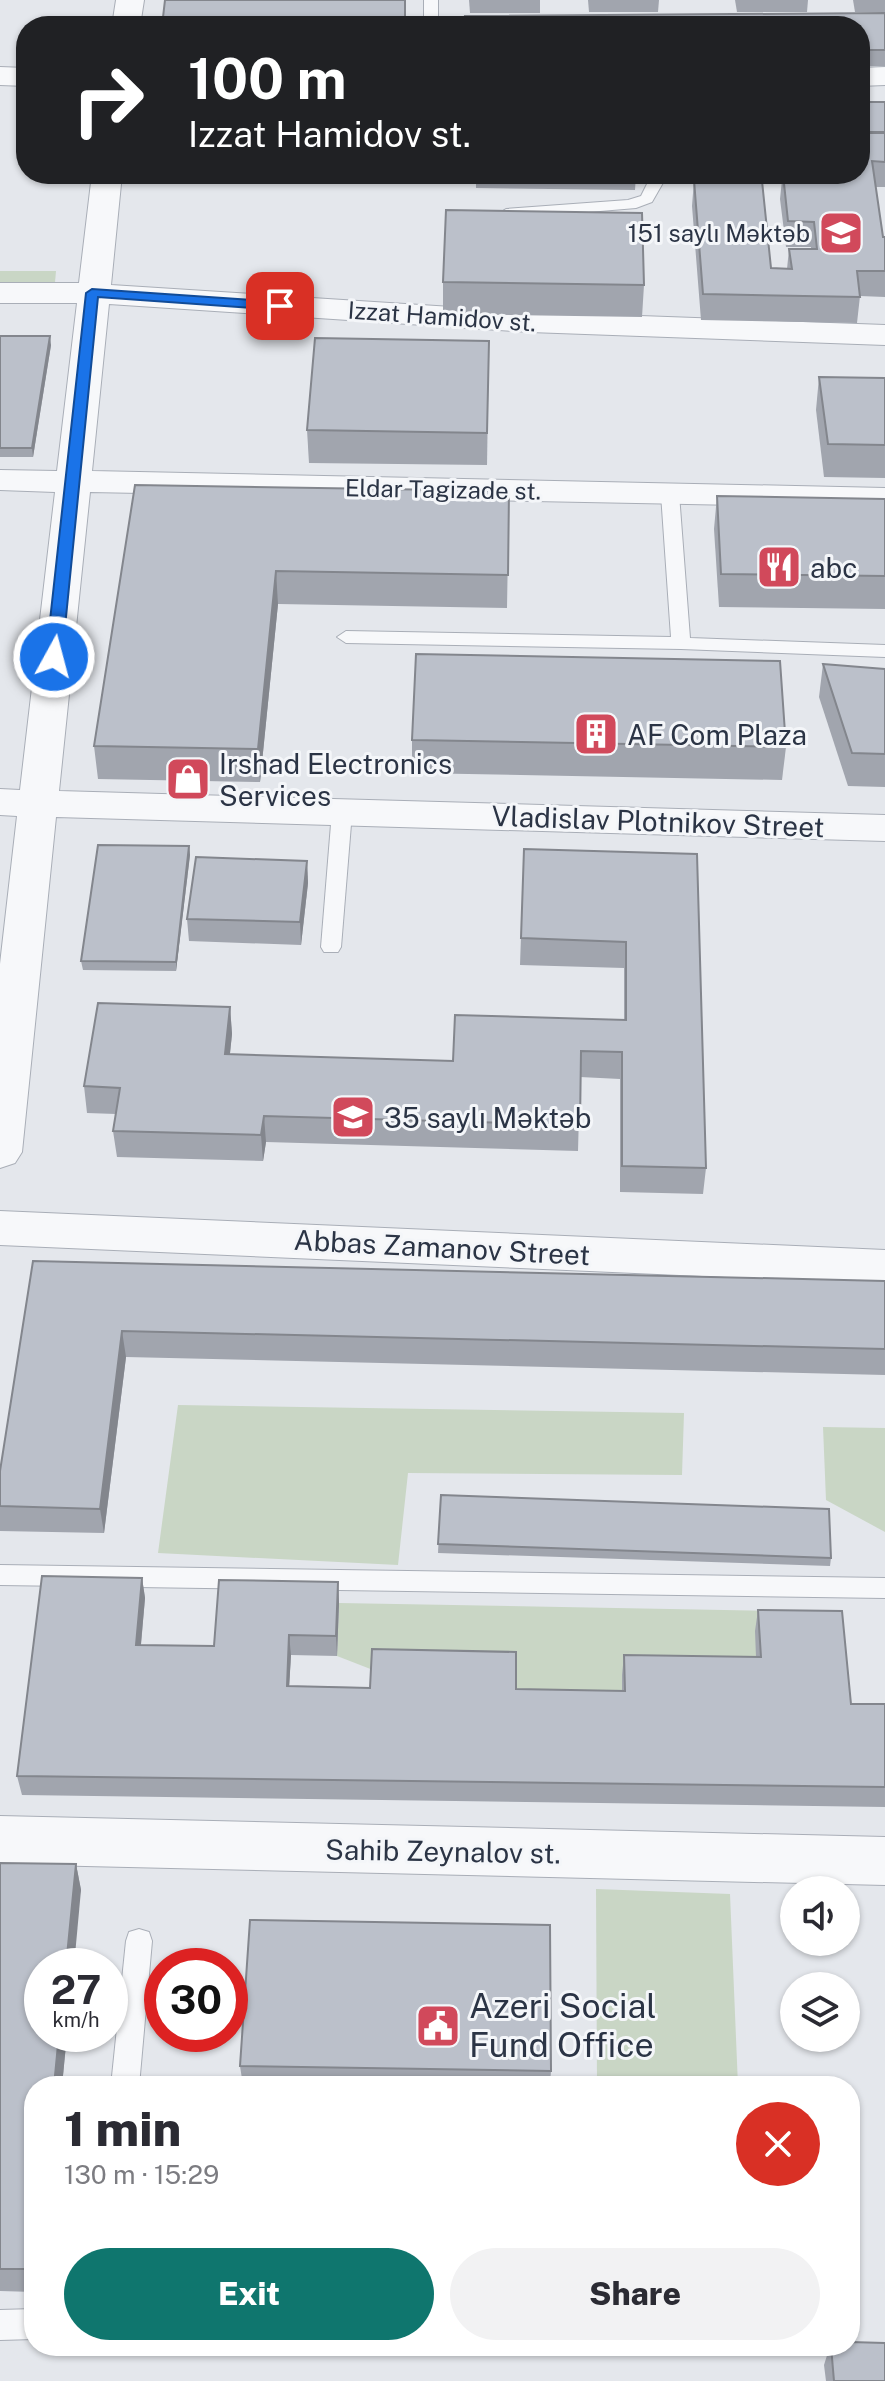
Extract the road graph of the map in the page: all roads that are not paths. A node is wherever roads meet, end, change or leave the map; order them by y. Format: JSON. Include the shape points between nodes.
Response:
{"nodes":[{"id":1,"x":106,"y":184,"type":"edge"},
{"id":2,"x":655,"y":184,"type":"edge"},
{"id":3,"x":492,"y":214,"type":"edge"},
{"id":4,"x":0,"y":293,"type":"edge"},
{"id":5,"x":92,"y":293,"type":"junction"},
{"id":6,"x":885,"y":335,"type":"edge"},
{"id":7,"x":0,"y":480,"type":"edge"},
{"id":8,"x":75,"y":481,"type":"junction"},
{"id":9,"x":670,"y":494,"type":"junction"},
{"id":10,"x":885,"y":498,"type":"edge"},
{"id":11,"x":346,"y":637,"type":"dead end"},
{"id":12,"x":681,"y":643,"type":"junction"},
{"id":13,"x":885,"y":651,"type":"edge"},
{"id":14,"x":18,"y":803,"type":"edge"},
{"id":15,"x":342,"y":812,"type":"junction"},
{"id":16,"x":885,"y":828,"type":"edge"},
{"id":17,"x":331,"y":947,"type":"dead end"},
{"id":18,"x":0,"y":1152,"type":"edge"},
{"id":19,"x":0,"y":1228,"type":"edge"},
{"id":20,"x":885,"y":1267,"type":"edge"},
{"id":21,"x":0,"y":1575,"type":"edge"},
{"id":22,"x":885,"y":1588,"type":"edge"},
{"id":23,"x":0,"y":1840,"type":"edge"},
{"id":24,"x":885,"y":1861,"type":"edge"},
{"id":25,"x":139,"y":1941,"type":"dead end"},
{"id":26,"x":126,"y":2076,"type":"edge"},
{"id":27,"x":24,"y":2324,"type":"edge"},
{"id":28,"x":0,"y":2325,"type":"edge"}],
"edges":[{"from":1,"to":5,"type":"street"},
{"from":2,"to":3,"type":"lane","via":[[647,199],[630,205]]},
{"from":4,"to":5,"type":"street","name":"Izzat Hamidov st."},
{"from":5,"to":6,"type":"street","name":"Izzat Hamidov st.","via":[[530,322]]},
{"from":5,"to":8,"type":"street"},
{"from":7,"to":8,"type":"street","name":"Eldar Tagizade st."},
{"from":8,"to":9,"type":"street","name":"Eldar Tagizade st."},
{"from":8,"to":14,"type":"street"},
{"from":9,"to":10,"type":"street","name":"Eldar Tagizade st."},
{"from":9,"to":12,"type":"lane"},
{"from":11,"to":12,"type":"lane"},
{"from":12,"to":13,"type":"lane"},
{"from":14,"to":15,"type":"street","name":"Vladislav Plotnikov Street"},
{"from":14,"to":18,"type":"street"},
{"from":15,"to":16,"type":"street","name":"Vladislav Plotnikov Street"},
{"from":15,"to":17,"type":"lane"},
{"from":19,"to":20,"type":"street","name":"Abbas Zamanov Street"},
{"from":21,"to":22,"type":"lane"},
{"from":23,"to":24,"type":"street","name":"Sahib Zeynalov st."},
{"from":25,"to":26,"type":"lane"},
{"from":27,"to":28,"type":"lane"}]}
